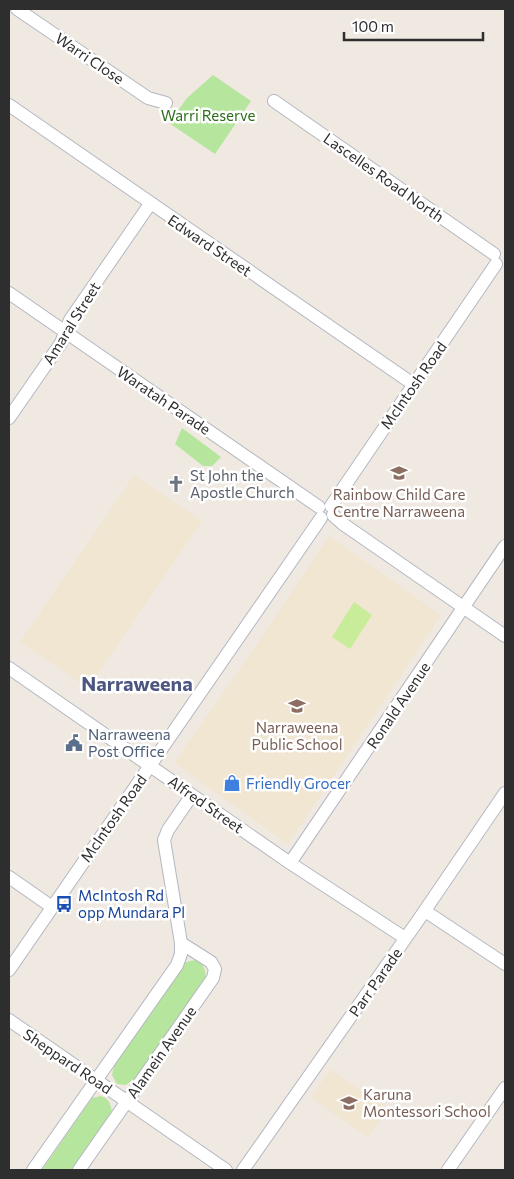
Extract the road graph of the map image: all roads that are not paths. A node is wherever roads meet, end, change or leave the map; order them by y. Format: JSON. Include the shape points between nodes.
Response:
{"nodes":[{"id":1,"x":16,"y":9,"type":"edge"},
{"id":2,"x":274,"y":100,"type":"dead end"},
{"id":3,"x":166,"y":103,"type":"dead end"},
{"id":4,"x":9,"y":105,"type":"edge"},
{"id":5,"x":150,"y":204,"type":"junction"},
{"id":6,"x":500,"y":258,"type":"edge"},
{"id":7,"x":9,"y":293,"type":"edge"},
{"id":8,"x":65,"y":332,"type":"junction"},
{"id":9,"x":413,"y":384,"type":"junction"},
{"id":10,"x":9,"y":418,"type":"edge"},
{"id":11,"x":326,"y":512,"type":"junction"},
{"id":12,"x":505,"y":546,"type":"edge"},
{"id":13,"x":465,"y":608,"type":"junction"},
{"id":14,"x":505,"y":636,"type":"edge"},
{"id":15,"x":9,"y":668,"type":"edge"},
{"id":16,"x":150,"y":765,"type":"junction"},
{"id":17,"x":505,"y":793,"type":"edge"},
{"id":18,"x":192,"y":795,"type":"junction"},
{"id":19,"x":290,"y":863,"type":"junction"},
{"id":20,"x":9,"y":877,"type":"edge"},
{"id":21,"x":52,"y":907,"type":"junction"},
{"id":22,"x":425,"y":910,"type":"junction"},
{"id":23,"x":405,"y":938,"type":"junction"},
{"id":24,"x":180,"y":943,"type":"junction"},
{"id":25,"x":505,"y":964,"type":"edge"},
{"id":26,"x":9,"y":970,"type":"edge"},
{"id":27,"x":9,"y":1020,"type":"edge"},
{"id":28,"x":96,"y":1080,"type":"junction"},
{"id":29,"x":505,"y":1088,"type":"edge"},
{"id":30,"x":127,"y":1101,"type":"junction"},
{"id":31,"x":33,"y":1170,"type":"edge"},
{"id":32,"x":79,"y":1170,"type":"edge"},
{"id":33,"x":226,"y":1170,"type":"edge"},
{"id":34,"x":244,"y":1170,"type":"edge"},
{"id":35,"x":448,"y":1170,"type":"edge"}],
"edges":[{"from":1,"to":3,"type":"street","name":"Warri Close","via":[[148,98]]},
{"from":2,"to":6,"type":"street","name":"Lascelles Road North"},
{"from":4,"to":5,"type":"street","name":"Edward Street"},
{"from":5,"to":8,"type":"street","name":"Amaral Street"},
{"from":5,"to":9,"type":"street","name":"Edward Street"},
{"from":6,"to":9,"type":"street","name":"McIntosh Road"},
{"from":7,"to":8,"type":"street","name":"Waratah Parade"},
{"from":8,"to":10,"type":"street","name":"Amaral Street","via":[[61,343]]},
{"from":8,"to":11,"type":"street","name":"Waratah Parade"},
{"from":9,"to":11,"type":"street","name":"McIntosh Road"},
{"from":11,"to":13,"type":"street","name":"Waratah Parade"},
{"from":11,"to":16,"type":"street","name":"McIntosh Road"},
{"from":12,"to":13,"type":"street","name":"Ronald Avenue"},
{"from":13,"to":14,"type":"street","name":"Waratah Parade"},
{"from":13,"to":19,"type":"street","name":"Ronald Avenue"},
{"from":15,"to":16,"type":"street","name":"Alfred Street"},
{"from":16,"to":18,"type":"street","name":"Alfred Street"},
{"from":16,"to":21,"type":"street","name":"McIntosh Road"},
{"from":17,"to":22,"type":"street","name":"Parr Parade"},
{"from":18,"to":19,"type":"street","name":"Alfred Street"},
{"from":18,"to":24,"type":"street","via":[[164,840]]},
{"from":19,"to":23,"type":"street","name":"Alfred Street"},
{"from":20,"to":21,"type":"street"},
{"from":21,"to":26,"type":"street","name":"McIntosh Road"},
{"from":22,"to":23,"type":"street","name":"Parr Parade"},
{"from":22,"to":25,"type":"street"},
{"from":23,"to":34,"type":"street","name":"Parr Parade"},
{"from":24,"to":28,"type":"street","via":[[177,965]]},
{"from":24,"to":30,"type":"street","name":"Alamein Avenue","via":[[211,962],[215,969],[214,978]]},
{"from":27,"to":28,"type":"street","name":"Sheppard Road"},
{"from":28,"to":30,"type":"street","name":"Sheppard Road"},
{"from":28,"to":31,"type":"street"},
{"from":29,"to":35,"type":"street"},
{"from":30,"to":32,"type":"street","name":"Alamein Avenue"},
{"from":30,"to":33,"type":"street","name":"Sheppard Road"}]}
